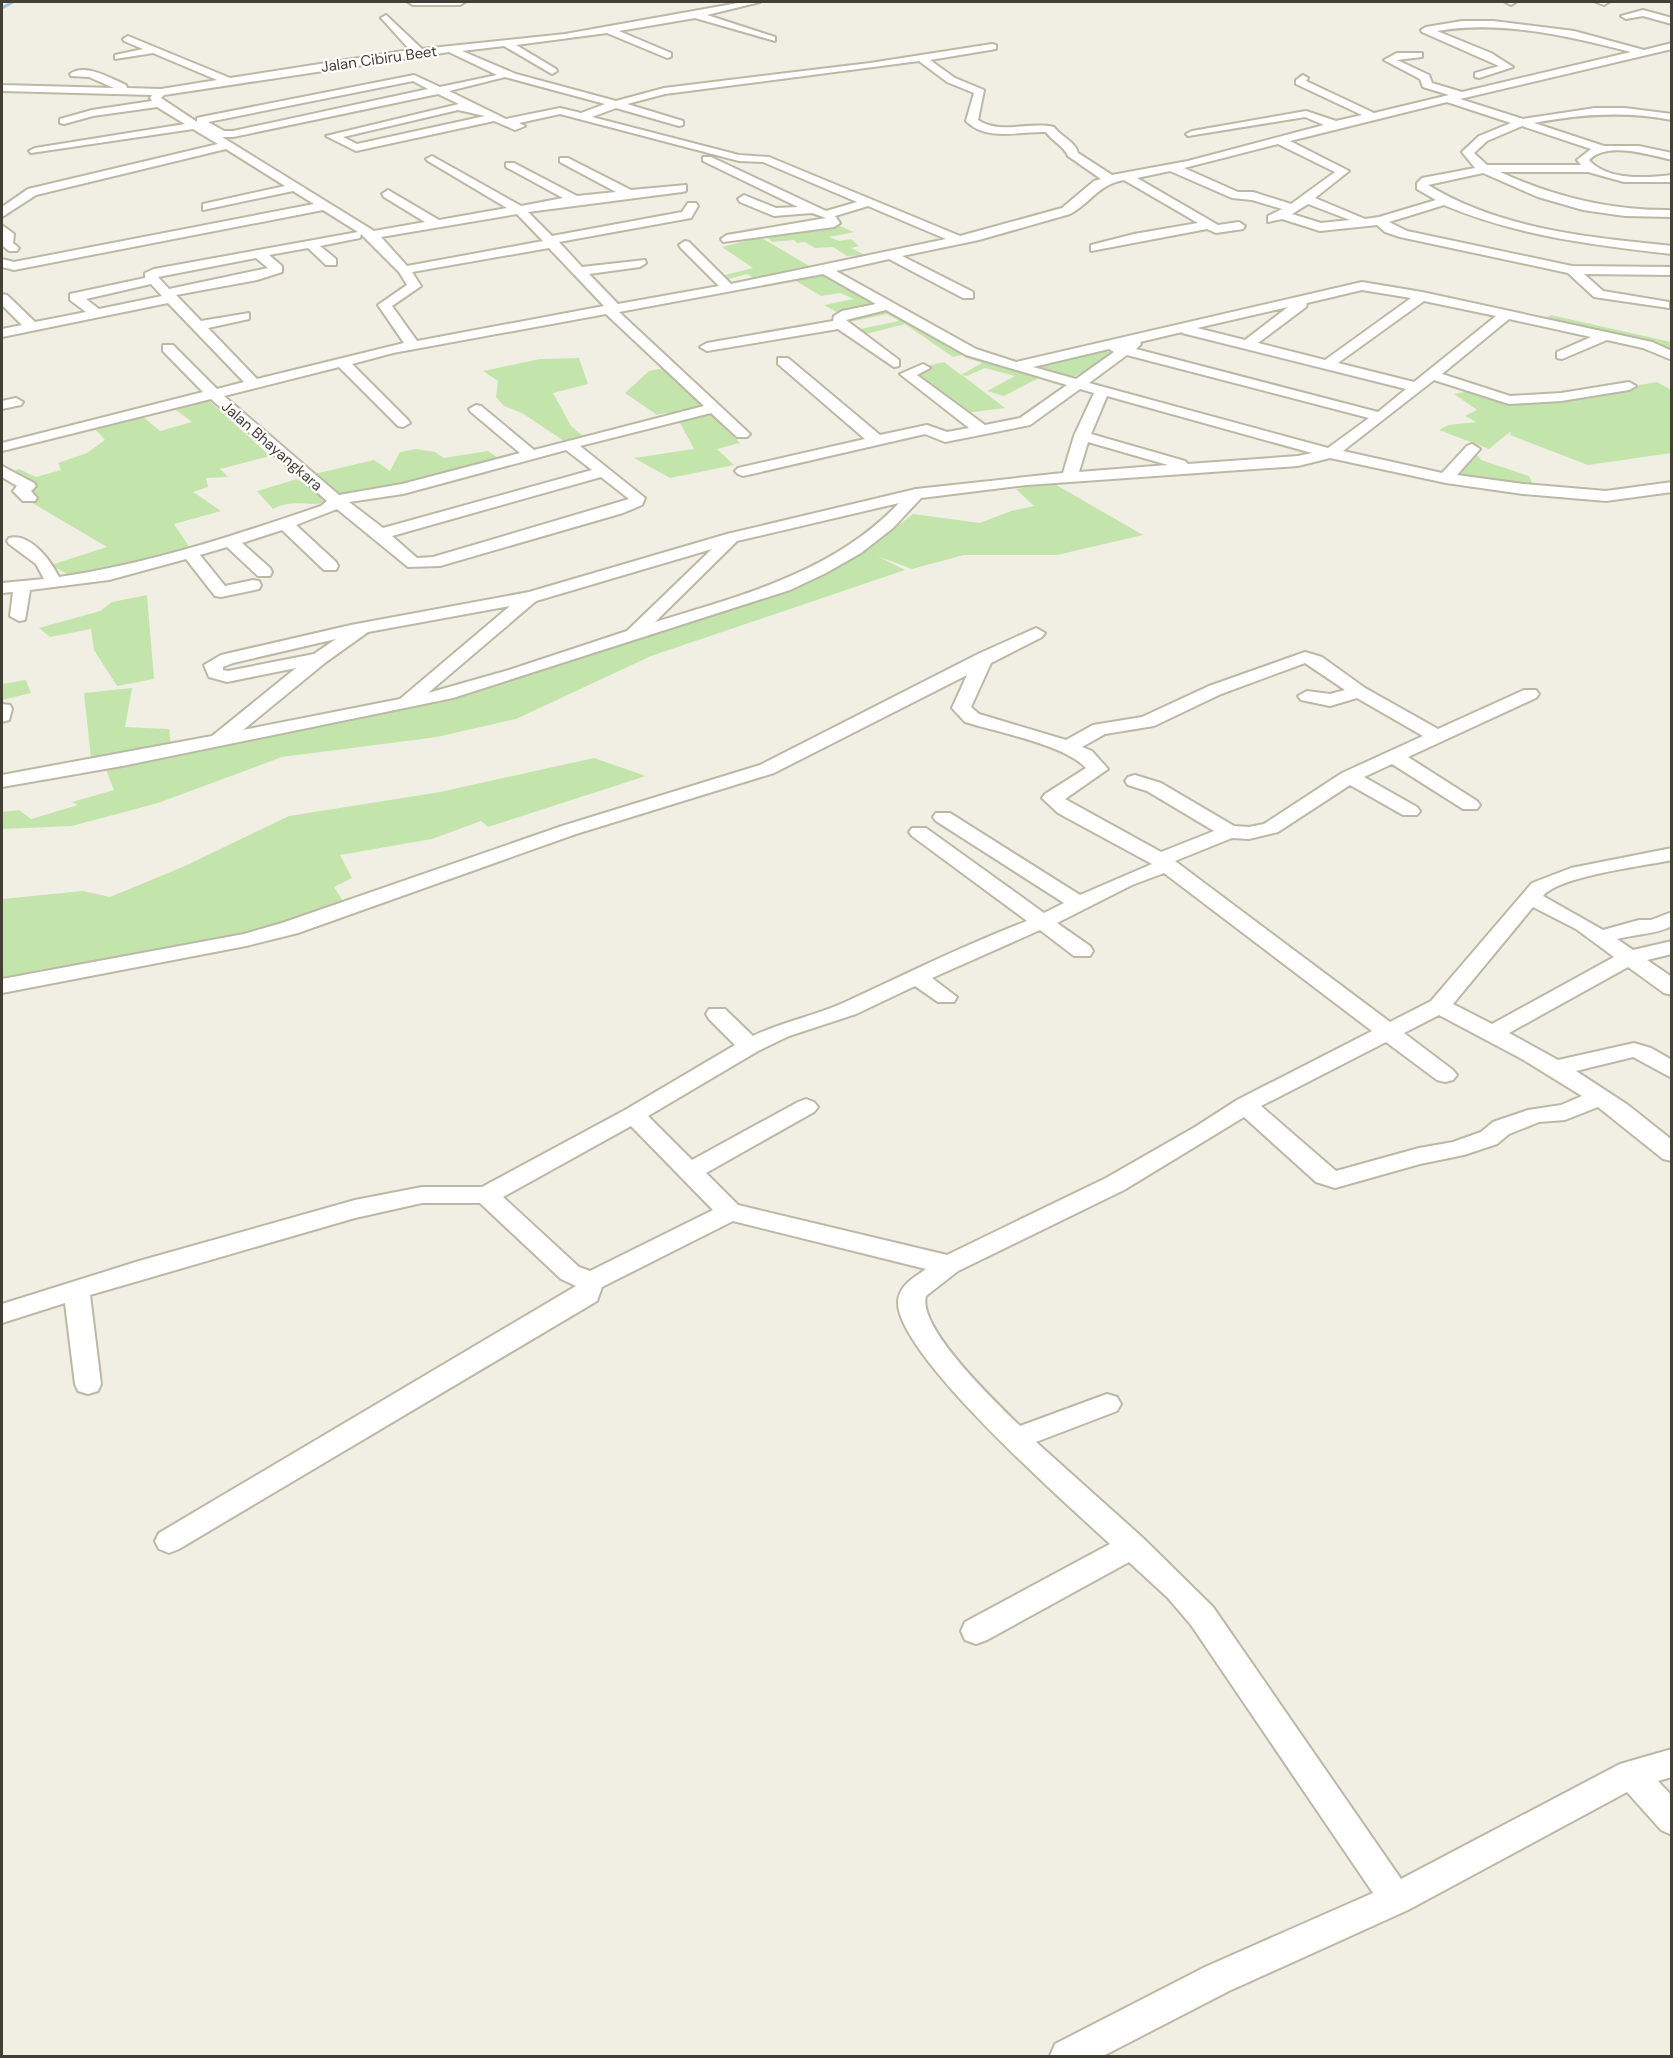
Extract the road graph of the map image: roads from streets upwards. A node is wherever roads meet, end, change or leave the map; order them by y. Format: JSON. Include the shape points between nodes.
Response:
{"nodes":[{"id":1,"x":413,"y":2,"type":"edge"},
{"id":2,"x":460,"y":2,"type":"edge"},
{"id":3,"x":751,"y":2,"type":"edge"},
{"id":4,"x":695,"y":15,"type":"junction"},
{"id":5,"x":1626,"y":16,"type":"dead end"},
{"id":6,"x":386,"y":18,"type":"dead end"},
{"id":7,"x":1671,"y":21,"type":"edge"},
{"id":8,"x":640,"y":25,"type":"junction"},
{"id":9,"x":609,"y":30,"type":"junction"},
{"id":10,"x":653,"y":33,"type":"dead end"},
{"id":11,"x":128,"y":39,"type":"dead end"},
{"id":12,"x":771,"y":39,"type":"dead end"},
{"id":13,"x":507,"y":44,"type":"junction"},
{"id":14,"x":1671,"y":46,"type":"edge"},
{"id":15,"x":992,"y":47,"type":"dead end"},
{"id":16,"x":451,"y":49,"type":"junction"},
{"id":17,"x":153,"y":50,"type":"junction"},
{"id":18,"x":420,"y":52,"type":"junction"},
{"id":19,"x":1646,"y":53,"type":"junction"},
{"id":20,"x":667,"y":55,"type":"dead end"},
{"id":21,"x":1418,"y":55,"type":"dead end"},
{"id":22,"x":119,"y":57,"type":"dead end"},
{"id":23,"x":202,"y":59,"type":"dead end"},
{"id":24,"x":923,"y":59,"type":"junction"},
{"id":25,"x":942,"y":60,"type":"dead end"},
{"id":26,"x":218,"y":65,"type":"dead end"},
{"id":27,"x":238,"y":70,"type":"dead end"},
{"id":28,"x":552,"y":71,"type":"dead end"},
{"id":29,"x":75,"y":74,"type":"dead end"},
{"id":30,"x":791,"y":74,"type":"junction"},
{"id":31,"x":254,"y":77,"type":"junction"},
{"id":32,"x":500,"y":77,"type":"dead end"},
{"id":33,"x":1303,"y":78,"type":"dead end"},
{"id":34,"x":742,"y":80,"type":"junction"},
{"id":35,"x":228,"y":81,"type":"junction"},
{"id":36,"x":724,"y":82,"type":"junction"},
{"id":37,"x":808,"y":86,"type":"dead end"},
{"id":38,"x":1503,"y":86,"type":"junction"},
{"id":39,"x":2,"y":88,"type":"edge"},
{"id":40,"x":628,"y":89,"type":"dead end"},
{"id":41,"x":442,"y":90,"type":"junction"},
{"id":42,"x":756,"y":91,"type":"dead end"},
{"id":43,"x":734,"y":92,"type":"dead end"},
{"id":44,"x":132,"y":93,"type":"junction"},
{"id":45,"x":145,"y":93,"type":"junction"},
{"id":46,"x":645,"y":96,"type":"junction"},
{"id":47,"x":160,"y":98,"type":"junction"},
{"id":48,"x":1451,"y":98,"type":"junction"},
{"id":49,"x":118,"y":99,"type":"dead end"},
{"id":50,"x":1663,"y":104,"type":"dead end"},
{"id":51,"x":531,"y":105,"type":"dead end"},
{"id":52,"x":613,"y":105,"type":"junction"},
{"id":53,"x":208,"y":107,"type":"dead end"},
{"id":54,"x":1645,"y":110,"type":"junction"},
{"id":55,"x":176,"y":114,"type":"junction"},
{"id":56,"x":577,"y":116,"type":"junction"},
{"id":57,"x":1374,"y":117,"type":"junction"},
{"id":58,"x":1671,"y":117,"type":"edge"},
{"id":59,"x":495,"y":118,"type":"junction"},
{"id":60,"x":64,"y":121,"type":"dead end"},
{"id":61,"x":1208,"y":121,"type":"dead end"},
{"id":62,"x":194,"y":123,"type":"junction"},
{"id":63,"x":679,"y":123,"type":"dead end"},
{"id":64,"x":1245,"y":123,"type":"junction"},
{"id":65,"x":1519,"y":124,"type":"junction"},
{"id":66,"x":1335,"y":125,"type":"junction"},
{"id":67,"x":1192,"y":134,"type":"junction"},
{"id":68,"x":1284,"y":139,"type":"junction"},
{"id":69,"x":672,"y":142,"type":"junction"},
{"id":70,"x":225,"y":146,"type":"junction"},
{"id":71,"x":1671,"y":147,"type":"edge"},
{"id":72,"x":1598,"y":150,"type":"junction"},
{"id":73,"x":35,"y":151,"type":"dead end"},
{"id":74,"x":1657,"y":152,"type":"junction"},
{"id":75,"x":1238,"y":153,"type":"junction"},
{"id":76,"x":1671,"y":157,"type":"edge"},
{"id":77,"x":432,"y":159,"type":"dead end"},
{"id":78,"x":564,"y":160,"type":"dead end"},
{"id":79,"x":510,"y":165,"type":"dead end"},
{"id":80,"x":1173,"y":168,"type":"junction"},
{"id":81,"x":1589,"y":168,"type":"junction"},
{"id":82,"x":1485,"y":169,"type":"junction"},
{"id":83,"x":72,"y":171,"type":"dead end"},
{"id":84,"x":1149,"y":172,"type":"junction"},
{"id":85,"x":1126,"y":176,"type":"junction"},
{"id":86,"x":1671,"y":178,"type":"edge"},
{"id":87,"x":88,"y":179,"type":"junction"},
{"id":88,"x":1110,"y":179,"type":"junction"},
{"id":89,"x":1639,"y":180,"type":"junction"},
{"id":90,"x":1169,"y":181,"type":"dead end"},
{"id":91,"x":293,"y":188,"type":"junction"},
{"id":92,"x":682,"y":188,"type":"dead end"},
{"id":93,"x":627,"y":193,"type":"junction"},
{"id":94,"x":388,"y":194,"type":"dead end"},
{"id":95,"x":744,"y":199,"type":"dead end"},
{"id":96,"x":1306,"y":199,"type":"junction"},
{"id":97,"x":575,"y":200,"type":"junction"},
{"id":98,"x":1445,"y":201,"type":"junction"},
{"id":99,"x":870,"y":202,"type":"junction"},
{"id":100,"x":325,"y":206,"type":"junction"},
{"id":101,"x":692,"y":206,"type":"dead end"},
{"id":102,"x":207,"y":207,"type":"dead end"},
{"id":103,"x":519,"y":209,"type":"junction"},
{"id":104,"x":811,"y":210,"type":"junction"},
{"id":105,"x":2,"y":213,"type":"edge"},
{"id":106,"x":1283,"y":214,"type":"junction"},
{"id":107,"x":825,"y":215,"type":"junction"},
{"id":108,"x":1670,"y":216,"type":"edge"},
{"id":109,"x":1374,"y":222,"type":"junction"},
{"id":110,"x":437,"y":224,"type":"junction"},
{"id":111,"x":1210,"y":225,"type":"junction"},
{"id":112,"x":1239,"y":226,"type":"dead end"},
{"id":113,"x":2,"y":229,"type":"edge"},
{"id":114,"x":356,"y":235,"type":"dead end"},
{"id":115,"x":372,"y":235,"type":"junction"},
{"id":116,"x":727,"y":240,"type":"dead end"},
{"id":117,"x":958,"y":240,"type":"junction"},
{"id":118,"x":551,"y":241,"type":"junction"},
{"id":119,"x":311,"y":244,"type":"junction"},
{"id":120,"x":685,"y":245,"type":"dead end"},
{"id":121,"x":13,"y":248,"type":"dead end"},
{"id":122,"x":1095,"y":248,"type":"dead end"},
{"id":123,"x":1671,"y":252,"type":"edge"},
{"id":124,"x":260,"y":254,"type":"junction"},
{"id":125,"x":888,"y":254,"type":"junction"},
{"id":126,"x":2,"y":262,"type":"edge"},
{"id":127,"x":331,"y":262,"type":"dead end"},
{"id":128,"x":640,"y":263,"type":"dead end"},
{"id":129,"x":824,"y":268,"type":"junction"},
{"id":130,"x":404,"y":270,"type":"junction"},
{"id":131,"x":1572,"y":270,"type":"junction"},
{"id":132,"x":1671,"y":271,"type":"edge"},
{"id":133,"x":582,"y":272,"type":"junction"},
{"id":134,"x":1632,"y":272,"type":"junction"},
{"id":135,"x":152,"y":279,"type":"junction"},
{"id":136,"x":728,"y":288,"type":"junction"},
{"id":137,"x":169,"y":295,"type":"junction"},
{"id":138,"x":968,"y":295,"type":"dead end"},
{"id":139,"x":1422,"y":296,"type":"junction"},
{"id":140,"x":2,"y":298,"type":"edge"},
{"id":141,"x":1310,"y":298,"type":"junction"},
{"id":142,"x":890,"y":305,"type":"junction"},
{"id":143,"x":1664,"y":305,"type":"dead end"},
{"id":144,"x":611,"y":308,"type":"junction"},
{"id":145,"x":95,"y":312,"type":"junction"},
{"id":146,"x":244,"y":316,"type":"dead end"},
{"id":147,"x":1505,"y":316,"type":"junction"},
{"id":148,"x":841,"y":324,"type":"junction"},
{"id":149,"x":31,"y":326,"type":"junction"},
{"id":150,"x":197,"y":326,"type":"junction"},
{"id":151,"x":1182,"y":328,"type":"junction"},
{"id":152,"x":2,"y":333,"type":"edge"},
{"id":153,"x":1603,"y":337,"type":"junction"},
{"id":154,"x":1139,"y":340,"type":"junction"},
{"id":155,"x":413,"y":345,"type":"junction"},
{"id":156,"x":1105,"y":345,"type":"junction"},
{"id":157,"x":1247,"y":345,"type":"junction"},
{"id":158,"x":707,"y":347,"type":"dead end"},
{"id":159,"x":168,"y":348,"type":"dead end"},
{"id":160,"x":1125,"y":351,"type":"junction"},
{"id":161,"x":1562,"y":355,"type":"dead end"},
{"id":162,"x":1671,"y":356,"type":"edge"},
{"id":163,"x":342,"y":361,"type":"junction"},
{"id":164,"x":783,"y":361,"type":"dead end"},
{"id":165,"x":894,"y":363,"type":"dead end"},
{"id":166,"x":1327,"y":365,"type":"junction"},
{"id":167,"x":1016,"y":367,"type":"junction"},
{"id":168,"x":923,"y":368,"type":"dead end"},
{"id":169,"x":1432,"y":375,"type":"junction"},
{"id":170,"x":254,"y":384,"type":"junction"},
{"id":171,"x":1075,"y":384,"type":"junction"},
{"id":172,"x":1629,"y":386,"type":"dead end"},
{"id":173,"x":1416,"y":387,"type":"junction"},
{"id":174,"x":1102,"y":391,"type":"junction"},
{"id":175,"x":212,"y":394,"type":"junction"},
{"id":176,"x":716,"y":408,"type":"junction"},
{"id":177,"x":476,"y":409,"type":"dead end"},
{"id":178,"x":1381,"y":417,"type":"junction"},
{"id":179,"x":968,"y":420,"type":"junction"},
{"id":180,"x":403,"y":423,"type":"dead end"},
{"id":181,"x":2,"y":427,"type":"edge"},
{"id":182,"x":927,"y":429,"type":"junction"},
{"id":183,"x":983,"y":430,"type":"junction"},
{"id":184,"x":742,"y":434,"type":"dead end"},
{"id":185,"x":1082,"y":436,"type":"junction"},
{"id":186,"x":875,"y":439,"type":"junction"},
{"id":187,"x":19,"y":442,"type":"junction"},
{"id":188,"x":569,"y":445,"type":"junction"},
{"id":189,"x":2,"y":447,"type":"edge"},
{"id":190,"x":1472,"y":450,"type":"dead end"},
{"id":191,"x":1330,"y":453,"type":"junction"},
{"id":192,"x":531,"y":455,"type":"junction"},
{"id":193,"x":1196,"y":469,"type":"junction"},
{"id":194,"x":2,"y":471,"type":"edge"},
{"id":195,"x":743,"y":471,"type":"dead end"},
{"id":196,"x":602,"y":472,"type":"junction"},
{"id":197,"x":1070,"y":477,"type":"junction"},
{"id":198,"x":1446,"y":478,"type":"junction"},
{"id":199,"x":1671,"y":487,"type":"edge"},
{"id":200,"x":403,"y":489,"type":"junction"},
{"id":201,"x":916,"y":494,"type":"junction"},
{"id":202,"x":29,"y":498,"type":"dead end"},
{"id":203,"x":334,"y":499,"type":"junction"},
{"id":204,"x":440,"y":517,"type":"junction"},
{"id":205,"x":286,"y":525,"type":"junction"},
{"id":206,"x":380,"y":534,"type":"junction"},
{"id":207,"x":733,"y":537,"type":"junction"},
{"id":208,"x":230,"y":541,"type":"junction"},
{"id":209,"x":15,"y":542,"type":"dead end"},
{"id":210,"x":189,"y":552,"type":"junction"},
{"id":211,"x":330,"y":566,"type":"dead end"},
{"id":212,"x":54,"y":583,"type":"junction"},
{"id":213,"x":22,"y":586,"type":"junction"},
{"id":214,"x":2,"y":588,"type":"edge"},
{"id":215,"x":532,"y":597,"type":"junction"},
{"id":216,"x":20,"y":616,"type":"dead end"},
{"id":217,"x":363,"y":628,"type":"junction"},
{"id":218,"x":1036,"y":633,"type":"dead end"},
{"id":219,"x":632,"y":635,"type":"junction"},
{"id":220,"x":320,"y":658,"type":"junction"},
{"id":221,"x":984,"y":658,"type":"junction"},
{"id":222,"x":1359,"y":692,"type":"junction"},
{"id":223,"x":1530,"y":694,"type":"dead end"},
{"id":224,"x":1307,"y":696,"type":"dead end"},
{"id":225,"x":405,"y":703,"type":"junction"},
{"id":226,"x":1437,"y":737,"type":"junction"},
{"id":227,"x":218,"y":741,"type":"junction"},
{"id":228,"x":1068,"y":747,"type":"junction"},
{"id":229,"x":1394,"y":757,"type":"junction"},
{"id":230,"x":1349,"y":777,"type":"junction"},
{"id":231,"x":2,"y":781,"type":"edge"},
{"id":232,"x":1135,"y":781,"type":"dead end"},
{"id":233,"x":1470,"y":805,"type":"dead end"},
{"id":234,"x":1410,"y":811,"type":"dead end"},
{"id":235,"x":943,"y":817,"type":"dead end"},
{"id":236,"x":919,"y":832,"type":"dead end"},
{"id":237,"x":1230,"y":832,"type":"junction"},
{"id":238,"x":1671,"y":854,"type":"edge"},
{"id":239,"x":1163,"y":862,"type":"junction"},
{"id":240,"x":1529,"y":897,"type":"junction"},
{"id":241,"x":1079,"y":904,"type":"junction"},
{"id":242,"x":1671,"y":918,"type":"edge"},
{"id":243,"x":1042,"y":922,"type":"junction"},
{"id":244,"x":1601,"y":937,"type":"junction"},
{"id":245,"x":1671,"y":947,"type":"edge"},
{"id":246,"x":1082,"y":951,"type":"dead end"},
{"id":247,"x":1629,"y":958,"type":"junction"},
{"id":248,"x":916,"y":976,"type":"junction"},
{"id":249,"x":2,"y":986,"type":"edge"},
{"id":250,"x":1671,"y":988,"type":"edge"},
{"id":251,"x":946,"y":997,"type":"dead end"},
{"id":252,"x":1439,"y":1006,"type":"junction"},
{"id":253,"x":717,"y":1014,"type":"dead end"},
{"id":254,"x":1389,"y":1032,"type":"junction"},
{"id":255,"x":1493,"y":1033,"type":"junction"},
{"id":256,"x":750,"y":1046,"type":"junction"},
{"id":257,"x":1552,"y":1069,"type":"junction"},
{"id":258,"x":1671,"y":1071,"type":"edge"},
{"id":259,"x":1446,"y":1075,"type":"dead end"},
{"id":260,"x":1599,"y":1098,"type":"junction"},
{"id":261,"x":1245,"y":1105,"type":"junction"},
{"id":262,"x":806,"y":1107,"type":"dead end"},
{"id":263,"x":633,"y":1115,"type":"junction"},
{"id":264,"x":1671,"y":1153,"type":"edge"},
{"id":265,"x":689,"y":1172,"type":"junction"},
{"id":266,"x":486,"y":1195,"type":"junction"},
{"id":267,"x":730,"y":1212,"type":"junction"},
{"id":268,"x":949,"y":1265,"type":"junction"},
{"id":269,"x":590,"y":1282,"type":"junction"},
{"id":270,"x":76,"y":1290,"type":"junction"},
{"id":271,"x":2,"y":1314,"type":"edge"},
{"id":272,"x":88,"y":1384,"type":"dead end"},
{"id":273,"x":1107,"y":1404,"type":"dead end"},
{"id":274,"x":1015,"y":1439,"type":"junction"},
{"id":275,"x":169,"y":1541,"type":"dead end"},
{"id":276,"x":1133,"y":1546,"type":"junction"},
{"id":277,"x":976,"y":1631,"type":"dead end"},
{"id":278,"x":1671,"y":1763,"type":"edge"},
{"id":279,"x":1631,"y":1774,"type":"junction"},
{"id":280,"x":1671,"y":1820,"type":"edge"},
{"id":281,"x":1396,"y":1899,"type":"junction"},
{"id":282,"x":1068,"y":2056,"type":"edge"}],
"edges":[{"from":1,"to":2,"type":"street"},
{"from":3,"to":4,"type":"street","name":"Jalan Cibiru Beet"},
{"from":4,"to":8,"type":"street","name":"Jalan Cibiru Beet"},
{"from":4,"to":12,"type":"street"},
{"from":5,"to":7,"type":"street","via":[[1643,13]]},
{"from":6,"to":18,"type":"street"},
{"from":8,"to":9,"type":"street","name":"Jalan Cibiru Beet"},
{"from":8,"to":10,"type":"street"},
{"from":9,"to":13,"type":"street","name":"Jalan Cibiru Beet"},
{"from":9,"to":20,"type":"street"},
{"from":11,"to":17,"type":"street"},
{"from":13,"to":16,"type":"street","name":"Jalan Cibiru Beet"},
{"from":13,"to":28,"type":"street"},
{"from":14,"to":19,"type":"street"},
{"from":15,"to":24,"type":"street"},
{"from":16,"to":18,"type":"street","name":"Jalan Cibiru Beet"},
{"from":16,"to":52,"type":"street","via":[[507,77],[576,92]]},
{"from":17,"to":22,"type":"street"},
{"from":17,"to":35,"type":"street"},
{"from":18,"to":31,"type":"street","name":"Jalan Cibiru Beet"},
{"from":19,"to":38,"type":"street"},
{"from":19,"to":38,"type":"street","via":[[1574,34],[1493,24],[1426,30],[1506,65],[1508,69],[1477,77]]},
{"from":21,"to":48,"type":"street","via":[[1389,60],[1425,77],[1427,85]]},
{"from":23,"to":26,"type":"street"},
{"from":24,"to":25,"type":"street"},
{"from":24,"to":30,"type":"street"},
{"from":24,"to":88,"type":"street","via":[[945,76],[980,92],[972,121],[975,124],[990,130],[1050,129],[1072,149],[1072,154]]},
{"from":27,"to":31,"type":"street"},
{"from":29,"to":44,"type":"street","via":[[91,74]]},
{"from":30,"to":34,"type":"street"},
{"from":30,"to":37,"type":"street"},
{"from":31,"to":35,"type":"street","name":"Jalan Cibiru Beet"},
{"from":32,"to":41,"type":"street"},
{"from":33,"to":57,"type":"street","via":[[1300,82],[1312,89]]},
{"from":34,"to":36,"type":"street"},
{"from":34,"to":42,"type":"street"},
{"from":35,"to":47,"type":"street","name":"Jalan Cibiru Beet"},
{"from":36,"to":43,"type":"street"},
{"from":36,"to":46,"type":"street"},
{"from":38,"to":48,"type":"street"},
{"from":39,"to":44,"type":"street","name":"Jalan Cibiru Beet"},
{"from":40,"to":46,"type":"street"},
{"from":41,"to":59,"type":"street","via":[[467,98]]},
{"from":41,"to":62,"type":"street","via":[[233,134]]},
{"from":41,"to":62,"type":"street","via":[[410,78]]},
{"from":44,"to":45,"type":"street","name":"Jalan Cibiru Beet"},
{"from":45,"to":47,"type":"street","name":"Jalan Cibiru Beet"},
{"from":45,"to":49,"type":"street"},
{"from":46,"to":52,"type":"street"},
{"from":47,"to":55,"type":"street"},
{"from":47,"to":60,"type":"street"},
{"from":48,"to":57,"type":"street"},
{"from":48,"to":65,"type":"street"},
{"from":50,"to":54,"type":"street"},
{"from":51,"to":59,"type":"street"},
{"from":52,"to":56,"type":"street"},
{"from":52,"to":63,"type":"street"},
{"from":53,"to":55,"type":"street"},
{"from":54,"to":58,"type":"street"},
{"from":54,"to":65,"type":"street","via":[[1622,115],[1580,111]]},
{"from":55,"to":62,"type":"street"},
{"from":56,"to":59,"type":"street","via":[[515,127]]},
{"from":56,"to":69,"type":"street"},
{"from":57,"to":66,"type":"street"},
{"from":59,"to":59,"type":"street","via":[[459,107],[332,136],[356,148]]},
{"from":61,"to":67,"type":"street","via":[[1180,127]]},
{"from":62,"to":70,"type":"street"},
{"from":62,"to":73,"type":"street"},
{"from":64,"to":66,"type":"street","via":[[1306,114]]},
{"from":64,"to":67,"type":"street"},
{"from":64,"to":68,"type":"street"},
{"from":65,"to":72,"type":"street"},
{"from":65,"to":82,"type":"street","via":[[1485,135],[1468,152],[1476,165]]},
{"from":66,"to":68,"type":"street"},
{"from":67,"to":75,"type":"street"},
{"from":68,"to":75,"type":"street"},
{"from":68,"to":96,"type":"street","via":[[1343,171]]},
{"from":69,"to":99,"type":"street","via":[[739,158],[765,159]]},
{"from":69,"to":104,"type":"street"},
{"from":70,"to":87,"type":"street"},
{"from":70,"to":91,"type":"street"},
{"from":71,"to":74,"type":"street"},
{"from":72,"to":74,"type":"street","via":[[1629,148]]},
{"from":72,"to":81,"type":"street","via":[[1583,160]]},
{"from":74,"to":76,"type":"street"},
{"from":75,"to":80,"type":"street"},
{"from":77,"to":103,"type":"street"},
{"from":78,"to":93,"type":"street"},
{"from":79,"to":97,"type":"street"},
{"from":80,"to":84,"type":"street"},
{"from":80,"to":106,"type":"street","via":[[1236,195],[1253,196]]},
{"from":81,"to":82,"type":"street"},
{"from":81,"to":89,"type":"street"},
{"from":82,"to":98,"type":"street","via":[[1421,183]]},
{"from":82,"to":108,"type":"street","via":[[1556,201]]},
{"from":83,"to":87,"type":"street"},
{"from":84,"to":85,"type":"street"},
{"from":84,"to":90,"type":"street"},
{"from":85,"to":88,"type":"street"},
{"from":85,"to":111,"type":"street"},
{"from":86,"to":89,"type":"street"},
{"from":87,"to":105,"type":"street","via":[[25,195]]},
{"from":88,"to":117,"type":"street","via":[[1098,184],[1066,211]]},
{"from":89,"to":108,"type":"street"},
{"from":91,"to":100,"type":"street"},
{"from":91,"to":102,"type":"street"},
{"from":92,"to":93,"type":"street"},
{"from":93,"to":97,"type":"street"},
{"from":94,"to":110,"type":"street"},
{"from":95,"to":104,"type":"street","via":[[780,213]]},
{"from":96,"to":106,"type":"street"},
{"from":96,"to":109,"type":"street"},
{"from":97,"to":103,"type":"street"},
{"from":98,"to":109,"type":"street"},
{"from":98,"to":123,"type":"street","via":[[1507,223]]},
{"from":99,"to":107,"type":"street"},
{"from":99,"to":117,"type":"street"},
{"from":100,"to":115,"type":"street"},
{"from":100,"to":126,"type":"street","via":[[14,266]]},
{"from":101,"to":118,"type":"street","via":[[687,215]]},
{"from":103,"to":110,"type":"street"},
{"from":103,"to":118,"type":"street"},
{"from":104,"to":107,"type":"street"},
{"from":106,"to":109,"type":"street","via":[[1316,227]]},
{"from":107,"to":116,"type":"street","via":[[835,222]]},
{"from":109,"to":131,"type":"street","via":[[1404,234]]},
{"from":110,"to":115,"type":"street"},
{"from":111,"to":112,"type":"street","via":[[1220,230]]},
{"from":111,"to":122,"type":"street"},
{"from":113,"to":121,"type":"street","via":[[8,234],[7,244]]},
{"from":114,"to":119,"type":"street"},
{"from":115,"to":130,"type":"street"},
{"from":117,"to":125,"type":"street"},
{"from":118,"to":130,"type":"street"},
{"from":118,"to":133,"type":"street"},
{"from":119,"to":124,"type":"street"},
{"from":119,"to":127,"type":"street"},
{"from":120,"to":136,"type":"street"},
{"from":123,"to":134,"type":"street"},
{"from":124,"to":135,"type":"street","via":[[213,257],[153,273]]},
{"from":124,"to":137,"type":"street","via":[[277,268]]},
{"from":125,"to":129,"type":"street"},
{"from":125,"to":138,"type":"street"},
{"from":128,"to":133,"type":"street"},
{"from":129,"to":136,"type":"street"},
{"from":129,"to":142,"type":"street"},
{"from":130,"to":155,"type":"street","via":[[414,286],[385,305]]},
{"from":131,"to":134,"type":"street"},
{"from":131,"to":143,"type":"street","via":[[1599,294]]},
{"from":132,"to":134,"type":"street"},
{"from":133,"to":144,"type":"street"},
{"from":135,"to":137,"type":"street"},
{"from":135,"to":145,"type":"street","via":[[75,296]]},
{"from":136,"to":144,"type":"street"},
{"from":137,"to":145,"type":"street"},
{"from":137,"to":150,"type":"street"},
{"from":139,"to":141,"type":"street","via":[[1362,286]]},
{"from":139,"to":147,"type":"street"},
{"from":139,"to":166,"type":"street"},
{"from":140,"to":149,"type":"street"},
{"from":141,"to":151,"type":"street"},
{"from":141,"to":157,"type":"street"},
{"from":142,"to":148,"type":"street","via":[[847,314],[839,319]]},
{"from":142,"to":167,"type":"street","via":[[971,352]]},
{"from":144,"to":155,"type":"street"},
{"from":144,"to":176,"type":"street"},
{"from":145,"to":149,"type":"street"},
{"from":146,"to":150,"type":"street"},
{"from":147,"to":153,"type":"street"},
{"from":147,"to":169,"type":"street"},
{"from":148,"to":158,"type":"street"},
{"from":148,"to":165,"type":"street"},
{"from":149,"to":152,"type":"street"},
{"from":150,"to":170,"type":"street"},
{"from":151,"to":154,"type":"street"},
{"from":151,"to":157,"type":"street"},
{"from":153,"to":161,"type":"street"},
{"from":153,"to":162,"type":"street","via":[[1647,345]]},
{"from":154,"to":156,"type":"street"},
{"from":154,"to":160,"type":"street"},
{"from":155,"to":163,"type":"street"},
{"from":156,"to":160,"type":"street"},
{"from":156,"to":167,"type":"street"},
{"from":157,"to":166,"type":"street"},
{"from":159,"to":175,"type":"street","name":"Jalan Bhayangkara"},
{"from":160,"to":171,"type":"street"},
{"from":160,"to":178,"type":"street"},
{"from":163,"to":170,"type":"street"},
{"from":163,"to":180,"type":"street"},
{"from":164,"to":186,"type":"street"},
{"from":166,"to":173,"type":"street"},
{"from":167,"to":171,"type":"street"},
{"from":168,"to":179,"type":"street","via":[[908,374]]},
{"from":169,"to":172,"type":"street","via":[[1509,400],[1561,397]]},
{"from":169,"to":173,"type":"street"},
{"from":170,"to":175,"type":"street"},
{"from":171,"to":174,"type":"street"},
{"from":171,"to":183,"type":"street","via":[[1025,422]]},
{"from":173,"to":178,"type":"street"},
{"from":174,"to":185,"type":"street"},
{"from":174,"to":191,"type":"street"},
{"from":175,"to":187,"type":"street"},
{"from":175,"to":203,"type":"street","name":"Jalan Bhayangkara"},
{"from":176,"to":184,"type":"street"},
{"from":176,"to":188,"type":"street"},
{"from":177,"to":192,"type":"street"},
{"from":178,"to":191,"type":"street"},
{"from":179,"to":182,"type":"street"},
{"from":179,"to":183,"type":"street"},
{"from":181,"to":187,"type":"street"},
{"from":182,"to":183,"type":"street","via":[[945,437]]},
{"from":182,"to":186,"type":"street"},
{"from":185,"to":193,"type":"street"},
{"from":185,"to":197,"type":"street"},
{"from":186,"to":195,"type":"street"},
{"from":187,"to":189,"type":"street"},
{"from":188,"to":192,"type":"street"},
{"from":188,"to":196,"type":"street"},
{"from":190,"to":198,"type":"street"},
{"from":191,"to":193,"type":"street","via":[[1298,461]]},
{"from":191,"to":198,"type":"street"},
{"from":192,"to":200,"type":"street"},
{"from":193,"to":197,"type":"street"},
{"from":194,"to":202,"type":"street","via":[[28,486],[21,491]]},
{"from":196,"to":204,"type":"street"},
{"from":196,"to":206,"type":"street","name":"Jalan Bhayangkara","via":[[633,494],[636,502],[426,564],[410,561]]},
{"from":197,"to":201,"type":"street"},
{"from":198,"to":199,"type":"street","via":[[1606,496]]},
{"from":200,"to":203,"type":"street"},
{"from":200,"to":204,"type":"street"},
{"from":201,"to":207,"type":"street"},
{"from":201,"to":219,"type":"street","via":[[865,543],[817,572],[732,606]]},
{"from":203,"to":205,"type":"street","via":[[327,509]]},
{"from":203,"to":206,"type":"street","name":"Jalan Bhayangkara"},
{"from":204,"to":206,"type":"street"},
{"from":205,"to":208,"type":"street"},
{"from":205,"to":211,"type":"street"},
{"from":207,"to":215,"type":"street"},
{"from":207,"to":219,"type":"street"},
{"from":208,"to":210,"type":"street"},
{"from":208,"to":210,"type":"street","via":[[259,579],[222,592]]},
{"from":209,"to":212,"type":"street","via":[[43,561]]},
{"from":210,"to":212,"type":"street","via":[[108,575]]},
{"from":212,"to":213,"type":"street"},
{"from":213,"to":214,"type":"street"},
{"from":213,"to":216,"type":"street"},
{"from":215,"to":217,"type":"street"},
{"from":215,"to":225,"type":"street"},
{"from":217,"to":220,"type":"street"},
{"from":217,"to":220,"type":"street","via":[[227,659],[213,665],[213,670],[227,677]]},
{"from":218,"to":221,"type":"street"},
{"from":219,"to":225,"type":"street","via":[[483,683]]},
{"from":220,"to":227,"type":"street"},
{"from":221,"to":228,"type":"street","via":[[961,708],[972,718]]},
{"from":221,"to":249,"type":"street","via":[[767,769],[569,830],[354,907],[246,940]]},
{"from":222,"to":224,"type":"street","via":[[1330,700]]},
{"from":222,"to":226,"type":"street"},
{"from":222,"to":228,"type":"street","via":[[1316,661],[1299,658],[1206,693],[1147,722],[1100,729]]},
{"from":223,"to":226,"type":"street"},
{"from":225,"to":227,"type":"street"},
{"from":226,"to":229,"type":"street"},
{"from":227,"to":231,"type":"street"},
{"from":228,"to":239,"type":"street","via":[[1084,755],[1098,769],[1054,796],[1054,802]]},
{"from":229,"to":230,"type":"street"},
{"from":229,"to":233,"type":"street"},
{"from":230,"to":234,"type":"street"},
{"from":230,"to":237,"type":"street","via":[[1271,828]]},
{"from":232,"to":237,"type":"street","via":[[1154,787]]},
{"from":235,"to":241,"type":"street"},
{"from":236,"to":243,"type":"street"},
{"from":237,"to":239,"type":"street"},
{"from":238,"to":240,"type":"street","via":[[1554,879]]},
{"from":239,"to":241,"type":"street"},
{"from":239,"to":254,"type":"street"},
{"from":240,"to":244,"type":"street"},
{"from":240,"to":252,"type":"street"},
{"from":241,"to":243,"type":"street"},
{"from":242,"to":244,"type":"street","via":[[1654,927],[1639,926]]},
{"from":243,"to":246,"type":"street"},
{"from":243,"to":248,"type":"street"},
{"from":244,"to":247,"type":"street"},
{"from":245,"to":247,"type":"street"},
{"from":247,"to":250,"type":"street"},
{"from":247,"to":255,"type":"street"},
{"from":248,"to":251,"type":"street"},
{"from":248,"to":256,"type":"street","via":[[848,1009],[781,1031]]},
{"from":252,"to":254,"type":"street"},
{"from":252,"to":255,"type":"street"},
{"from":253,"to":256,"type":"street"},
{"from":254,"to":259,"type":"street"},
{"from":254,"to":261,"type":"street"},
{"from":255,"to":257,"type":"street"},
{"from":256,"to":263,"type":"street"},
{"from":257,"to":258,"type":"street","via":[[1634,1050]]},
{"from":257,"to":260,"type":"street"},
{"from":260,"to":261,"type":"street","via":[[1566,1112],[1536,1115],[1456,1149],[1335,1179],[1325,1176]]},
{"from":260,"to":264,"type":"street"},
{"from":261,"to":268,"type":"street","via":[[1115,1184]]},
{"from":262,"to":265,"type":"street"},
{"from":263,"to":265,"type":"street"},
{"from":263,"to":266,"type":"street"},
{"from":265,"to":267,"type":"street"},
{"from":266,"to":269,"type":"street","via":[[570,1274]]},
{"from":266,"to":270,"type":"street","via":[[422,1195],[378,1203]]},
{"from":267,"to":268,"type":"street"},
{"from":267,"to":269,"type":"street"},
{"from":268,"to":274,"type":"street","via":[[914,1291],[914,1316],[940,1356]]},
{"from":269,"to":275,"type":"street","via":[[588,1294]]},
{"from":270,"to":271,"type":"street"},
{"from":270,"to":272,"type":"street"},
{"from":273,"to":274,"type":"street"},
{"from":274,"to":276,"type":"street"},
{"from":276,"to":277,"type":"street"},
{"from":276,"to":281,"type":"street","via":[[1202,1616]]},
{"from":278,"to":279,"type":"street"},
{"from":279,"to":280,"type":"street"},
{"from":279,"to":281,"type":"street"},
{"from":281,"to":282,"type":"street","via":[[1217,1979]]}]}
